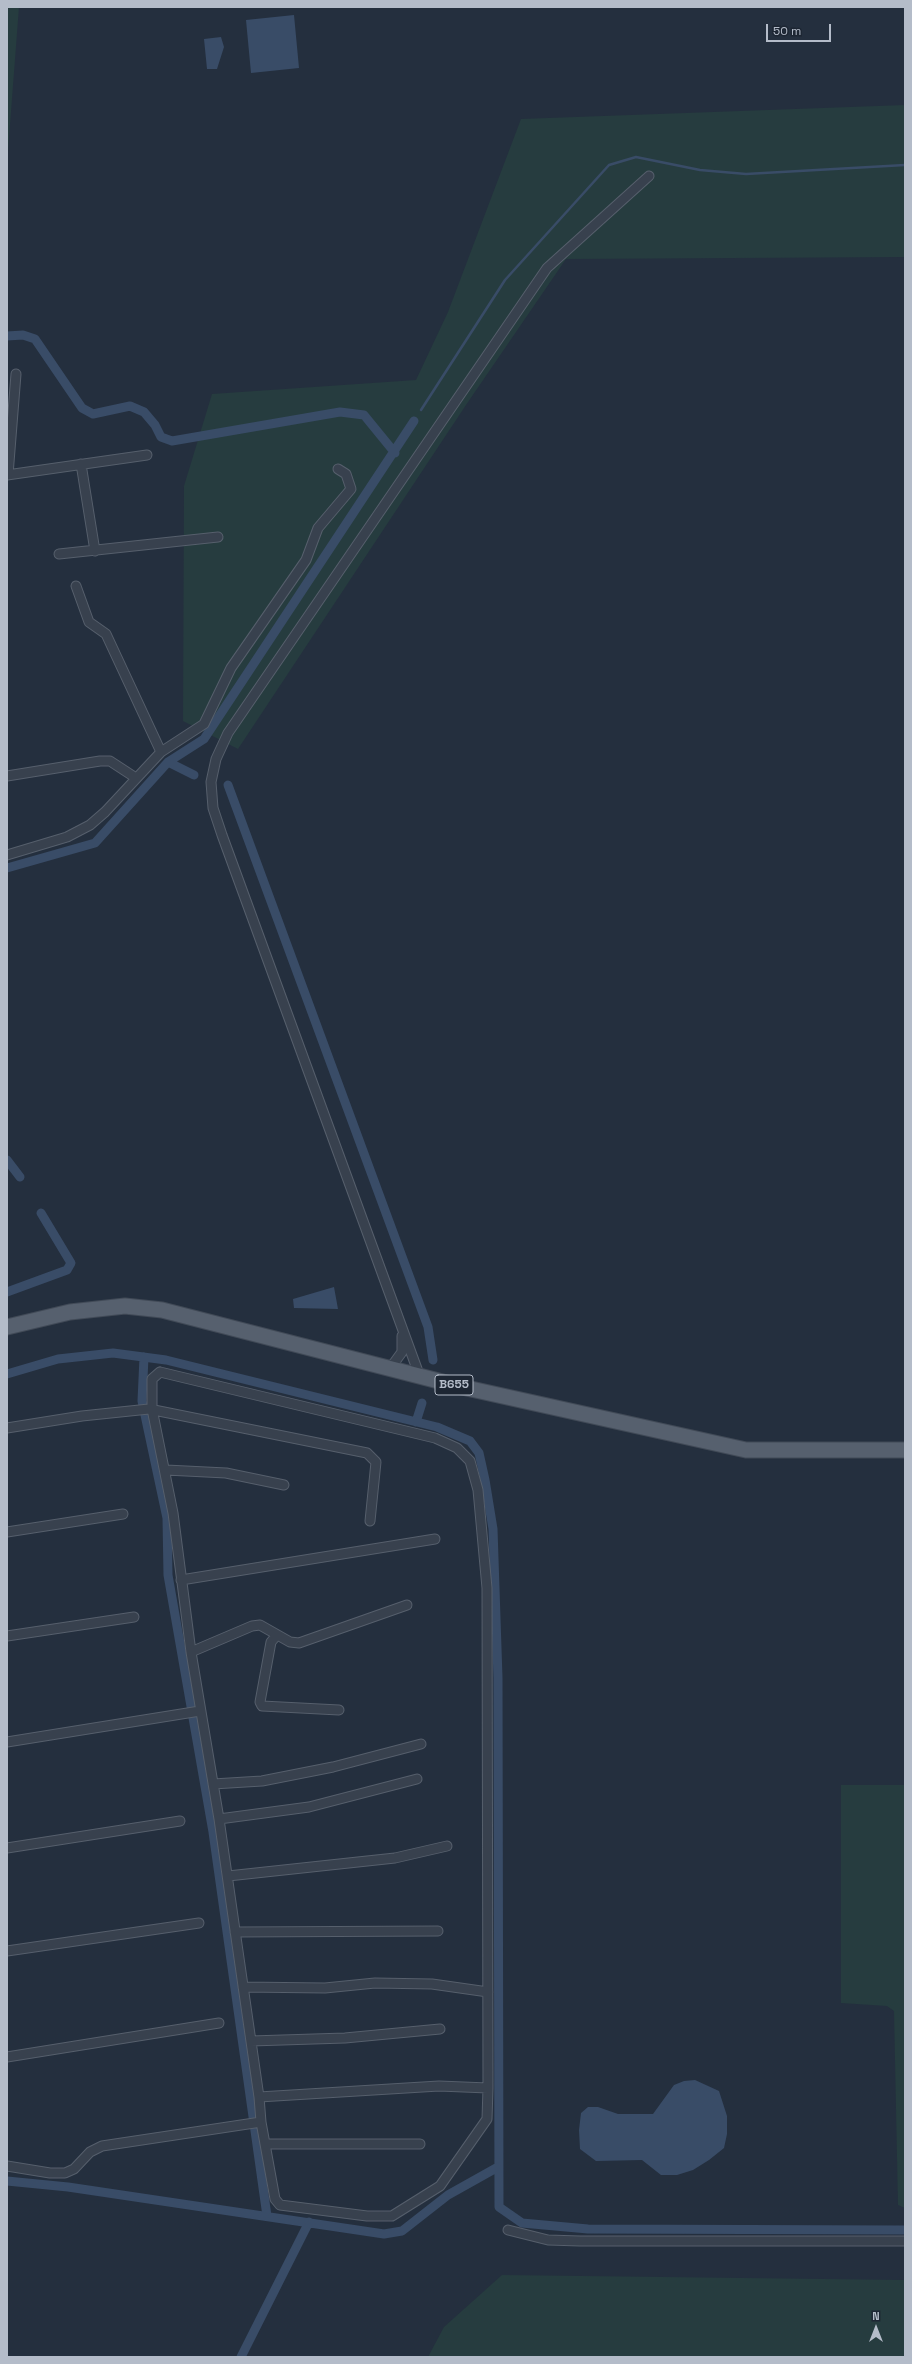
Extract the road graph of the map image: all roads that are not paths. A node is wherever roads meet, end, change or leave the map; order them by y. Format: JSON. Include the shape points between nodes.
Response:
{"nodes":[{"id":1,"x":649,"y":176,"type":"dead end"},
{"id":2,"x":16,"y":374,"type":"dead end"},
{"id":3,"x":147,"y":455,"type":"dead end"},
{"id":4,"x":81,"y":464,"type":"junction"},
{"id":5,"x":338,"y":469,"type":"dead end"},
{"id":6,"x":8,"y":475,"type":"edge"},
{"id":7,"x":218,"y":537,"type":"dead end"},
{"id":8,"x":95,"y":551,"type":"junction"},
{"id":9,"x":59,"y":554,"type":"dead end"},
{"id":10,"x":76,"y":586,"type":"dead end"},
{"id":11,"x":161,"y":752,"type":"junction"},
{"id":12,"x":7,"y":776,"type":"edge"},
{"id":13,"x":136,"y":778,"type":"junction"},
{"id":14,"x":7,"y":854,"type":"edge"},
{"id":15,"x":7,"y":1327,"type":"edge"},
{"id":16,"x":403,"y":1331,"type":"junction"},
{"id":17,"x":388,"y":1369,"type":"junction"},
{"id":18,"x":420,"y":1377,"type":"junction"},
{"id":19,"x":151,"y":1409,"type":"junction"},
{"id":20,"x":7,"y":1428,"type":"edge"},
{"id":21,"x":905,"y":1450,"type":"edge"},
{"id":22,"x":166,"y":1470,"type":"junction"},
{"id":23,"x":284,"y":1485,"type":"dead end"},
{"id":24,"x":123,"y":1514,"type":"dead end"},
{"id":25,"x":370,"y":1521,"type":"dead end"},
{"id":26,"x":7,"y":1532,"type":"edge"},
{"id":27,"x":435,"y":1539,"type":"dead end"},
{"id":28,"x":181,"y":1580,"type":"junction"},
{"id":29,"x":407,"y":1605,"type":"dead end"},
{"id":30,"x":134,"y":1616,"type":"dead end"},
{"id":31,"x":277,"y":1635,"type":"junction"},
{"id":32,"x":7,"y":1636,"type":"edge"},
{"id":33,"x":191,"y":1652,"type":"junction"},
{"id":34,"x":339,"y":1710,"type":"dead end"},
{"id":35,"x":198,"y":1711,"type":"junction"},
{"id":36,"x":7,"y":1742,"type":"edge"},
{"id":37,"x":421,"y":1744,"type":"dead end"},
{"id":38,"x":417,"y":1779,"type":"dead end"},
{"id":39,"x":213,"y":1784,"type":"junction"},
{"id":40,"x":220,"y":1819,"type":"junction"},
{"id":41,"x":180,"y":1820,"type":"dead end"},
{"id":42,"x":447,"y":1846,"type":"dead end"},
{"id":43,"x":7,"y":1848,"type":"edge"},
{"id":44,"x":228,"y":1876,"type":"junction"},
{"id":45,"x":199,"y":1923,"type":"dead end"},
{"id":46,"x":438,"y":1931,"type":"dead end"},
{"id":47,"x":236,"y":1932,"type":"junction"},
{"id":48,"x":7,"y":1951,"type":"edge"},
{"id":49,"x":243,"y":1987,"type":"junction"},
{"id":50,"x":488,"y":1992,"type":"junction"},
{"id":51,"x":220,"y":2023,"type":"dead end"},
{"id":52,"x":440,"y":2029,"type":"dead end"},
{"id":53,"x":251,"y":2041,"type":"junction"},
{"id":54,"x":7,"y":2057,"type":"edge"},
{"id":55,"x":488,"y":2088,"type":"junction"},
{"id":56,"x":259,"y":2097,"type":"junction"},
{"id":57,"x":260,"y":2123,"type":"junction"},
{"id":58,"x":265,"y":2144,"type":"junction"},
{"id":59,"x":420,"y":2144,"type":"dead end"},
{"id":60,"x":7,"y":2166,"type":"edge"},
{"id":61,"x":508,"y":2230,"type":"dead end"},
{"id":62,"x":905,"y":2241,"type":"edge"}],
"edges":[{"from":1,"to":16,"type":"street","via":[[547,268],[228,733],[216,759],[211,782],[214,808],[222,835]]},
{"from":2,"to":6,"type":"street"},
{"from":3,"to":4,"type":"street"},
{"from":4,"to":6,"type":"street"},
{"from":4,"to":8,"type":"street"},
{"from":5,"to":11,"type":"street","via":[[346,474],[351,489],[318,528],[306,560],[231,668],[204,724]]},
{"from":7,"to":8,"type":"street"},
{"from":8,"to":9,"type":"street"},
{"from":10,"to":11,"type":"street","via":[[89,622],[106,634]]},
{"from":11,"to":13,"type":"street"},
{"from":12,"to":13,"type":"street","via":[[110,761]]},
{"from":13,"to":14,"type":"street","via":[[90,825],[68,837]]},
{"from":15,"to":17,"type":"main road","number":"B655","via":[[70,1312],[126,1306],[162,1310]]},
{"from":16,"to":17,"type":"street","via":[[402,1352]]},
{"from":16,"to":18,"type":"street"},
{"from":17,"to":18,"type":"main road","number":"B655"},
{"from":18,"to":21,"type":"main road","number":"B655","via":[[746,1450]]},
{"from":19,"to":20,"type":"street","via":[[138,1408]]},
{"from":19,"to":22,"type":"street"},
{"from":19,"to":25,"type":"street","via":[[367,1453],[376,1462]]},
{"from":19,"to":50,"type":"street","via":[[152,1380],[160,1372],[435,1438],[457,1448],[470,1461],[478,1490],[487,1588]]},
{"from":22,"to":23,"type":"street","via":[[226,1473]]},
{"from":22,"to":28,"type":"street"},
{"from":24,"to":26,"type":"street"},
{"from":27,"to":28,"type":"street"},
{"from":28,"to":33,"type":"street"},
{"from":29,"to":31,"type":"street","via":[[299,1643],[290,1642]]},
{"from":30,"to":32,"type":"street"},
{"from":31,"to":33,"type":"street","via":[[260,1625],[252,1626]]},
{"from":31,"to":34,"type":"street","via":[[271,1642],[260,1702],[262,1706]]},
{"from":33,"to":35,"type":"street"},
{"from":35,"to":36,"type":"street"},
{"from":35,"to":39,"type":"street"},
{"from":37,"to":39,"type":"street","via":[[333,1767],[276,1778]]},
{"from":38,"to":40,"type":"street","via":[[309,1807]]},
{"from":39,"to":40,"type":"street"},
{"from":40,"to":44,"type":"street"},
{"from":41,"to":43,"type":"street"},
{"from":42,"to":44,"type":"street","via":[[395,1858]]},
{"from":44,"to":47,"type":"street"},
{"from":45,"to":48,"type":"street"},
{"from":46,"to":47,"type":"street"},
{"from":47,"to":49,"type":"street"},
{"from":49,"to":50,"type":"street","via":[[325,1988],[375,1983],[418,1984]]},
{"from":49,"to":53,"type":"street"},
{"from":50,"to":55,"type":"street"},
{"from":51,"to":54,"type":"street"},
{"from":52,"to":53,"type":"street","via":[[345,2038]]},
{"from":53,"to":56,"type":"street"},
{"from":55,"to":56,"type":"street","via":[[439,2086]]},
{"from":55,"to":58,"type":"street","via":[[487,2120],[440,2186],[392,2216],[367,2216],[280,2205],[275,2199]]},
{"from":56,"to":57,"type":"street"},
{"from":57,"to":58,"type":"street"},
{"from":57,"to":60,"type":"street","via":[[102,2146],[90,2152],[74,2169],[65,2173]]},
{"from":58,"to":59,"type":"street"},
{"from":61,"to":62,"type":"street","via":[[548,2240]]}]}
